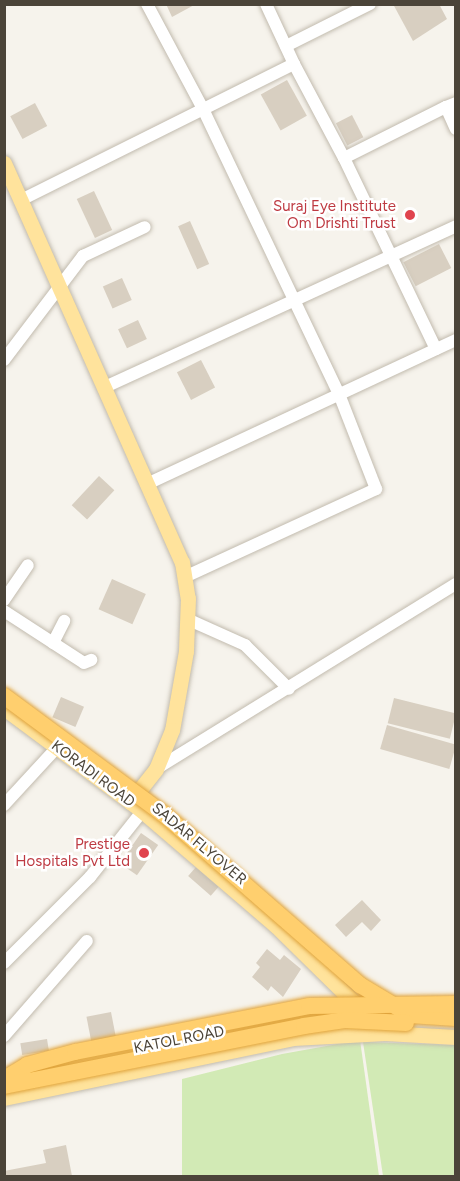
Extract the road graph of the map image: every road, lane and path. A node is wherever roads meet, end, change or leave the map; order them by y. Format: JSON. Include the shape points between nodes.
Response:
{"nodes":[{"id":1,"x":147,"y":4,"type":"edge"},
{"id":2,"x":266,"y":4,"type":"edge"},
{"id":3,"x":370,"y":4,"type":"edge"},
{"id":4,"x":286,"y":46,"type":"junction"},
{"id":5,"x":294,"y":64,"type":"junction"},
{"id":6,"x":451,"y":105,"type":"edge"},
{"id":7,"x":203,"y":109,"type":"junction"},
{"id":8,"x":456,"y":129,"type":"edge"},
{"id":9,"x":344,"y":158,"type":"junction"},
{"id":10,"x":4,"y":163,"type":"edge"},
{"id":11,"x":21,"y":200,"type":"junction"},
{"id":12,"x":145,"y":226,"type":"dead end"},
{"id":13,"x":456,"y":226,"type":"edge"},
{"id":14,"x":391,"y":256,"type":"junction"},
{"id":15,"x":60,"y":287,"type":"junction"},
{"id":16,"x":294,"y":300,"type":"junction"},
{"id":17,"x":456,"y":340,"type":"edge"},
{"id":18,"x":436,"y":349,"type":"junction"},
{"id":19,"x":4,"y":360,"type":"edge"},
{"id":20,"x":105,"y":387,"type":"junction"},
{"id":21,"x":339,"y":394,"type":"junction"},
{"id":22,"x":147,"y":483,"type":"junction"},
{"id":23,"x":28,"y":565,"type":"dead end"},
{"id":24,"x":185,"y":577,"type":"junction"},
{"id":25,"x":456,"y":584,"type":"edge"},
{"id":26,"x":4,"y":600,"type":"edge"},
{"id":27,"x":4,"y":611,"type":"edge"},
{"id":28,"x":187,"y":619,"type":"junction"},
{"id":29,"x":64,"y":621,"type":"dead end"},
{"id":30,"x":53,"y":643,"type":"junction"},
{"id":31,"x":91,"y":660,"type":"dead end"},
{"id":32,"x":289,"y":689,"type":"junction"},
{"id":33,"x":4,"y":690,"type":"edge"},
{"id":34,"x":4,"y":696,"type":"edge"},
{"id":35,"x":4,"y":701,"type":"edge"},
{"id":36,"x":4,"y":708,"type":"edge"},
{"id":37,"x":68,"y":735,"type":"junction"},
{"id":38,"x":58,"y":747,"type":"junction"},
{"id":39,"x":156,"y":769,"type":"junction"},
{"id":40,"x":147,"y":793,"type":"junction"},
{"id":41,"x":4,"y":805,"type":"edge"},
{"id":42,"x":136,"y":806,"type":"junction"},
{"id":43,"x":87,"y":941,"type":"dead end"},
{"id":44,"x":4,"y":963,"type":"edge"},
{"id":45,"x":324,"y":974,"type":"junction"},
{"id":46,"x":456,"y":1004,"type":"edge"},
{"id":47,"x":389,"y":1010,"type":"junction"},
{"id":48,"x":359,"y":1012,"type":"junction"},
{"id":49,"x":456,"y":1012,"type":"edge"},
{"id":50,"x":312,"y":1015,"type":"junction"},
{"id":51,"x":456,"y":1018,"type":"edge"},
{"id":52,"x":409,"y":1029,"type":"junction"},
{"id":53,"x":385,"y":1033,"type":"junction"},
{"id":54,"x":4,"y":1036,"type":"edge"},
{"id":55,"x":456,"y":1037,"type":"edge"},
{"id":56,"x":4,"y":1072,"type":"edge"},
{"id":57,"x":4,"y":1079,"type":"edge"},
{"id":58,"x":4,"y":1086,"type":"edge"},
{"id":59,"x":4,"y":1098,"type":"edge"}],
"edges":[{"from":1,"to":7,"type":"street"},
{"from":2,"to":4,"type":"street"},
{"from":3,"to":4,"type":"street"},
{"from":4,"to":5,"type":"street"},
{"from":5,"to":7,"type":"street"},
{"from":5,"to":9,"type":"street"},
{"from":6,"to":8,"type":"street"},
{"from":6,"to":9,"type":"street"},
{"from":7,"to":11,"type":"street"},
{"from":7,"to":16,"type":"street"},
{"from":9,"to":14,"type":"street"},
{"from":10,"to":11,"type":"main road"},
{"from":11,"to":15,"type":"main road"},
{"from":12,"to":15,"type":"street","via":[[83,256]]},
{"from":13,"to":14,"type":"street"},
{"from":14,"to":16,"type":"street"},
{"from":14,"to":18,"type":"street"},
{"from":15,"to":19,"type":"street"},
{"from":15,"to":20,"type":"main road"},
{"from":16,"to":20,"type":"street"},
{"from":16,"to":21,"type":"street"},
{"from":17,"to":18,"type":"street"},
{"from":18,"to":21,"type":"street"},
{"from":20,"to":22,"type":"main road"},
{"from":21,"to":22,"type":"street"},
{"from":21,"to":24,"type":"street","via":[[376,489]]},
{"from":22,"to":24,"type":"main road"},
{"from":23,"to":26,"type":"street"},
{"from":24,"to":28,"type":"main road"},
{"from":25,"to":32,"type":"street"},
{"from":27,"to":30,"type":"street"},
{"from":28,"to":32,"type":"street","via":[[245,645]]},
{"from":28,"to":39,"type":"main road","via":[[186,651],[172,730]]},
{"from":29,"to":30,"type":"street"},
{"from":30,"to":31,"type":"street","via":[[84,663]]},
{"from":32,"to":39,"type":"street"},
{"from":33,"to":37,"type":"main road","name":"KORADI ROAD"},
{"from":34,"to":51,"type":"highway","name":"SADAR FLYOVER","bridge":true,"via":[[165,815],[360,985],[410,1015]]},
{"from":35,"to":52,"type":"highway","name":"SADAR FLYOVER","bridge":true,"via":[[168,823]]},
{"from":36,"to":38,"type":"main road","name":"KORADI ROAD"},
{"from":37,"to":38,"type":"street"},
{"from":37,"to":40,"type":"main road","name":"KORADI ROAD"},
{"from":38,"to":41,"type":"street"},
{"from":38,"to":42,"type":"main road","name":"KORADI ROAD"},
{"from":39,"to":40,"type":"main road"},
{"from":40,"to":42,"type":"main road"},
{"from":40,"to":47,"type":"main road","name":"KORADI ROAD"},
{"from":42,"to":44,"type":"street","via":[[90,878]]},
{"from":42,"to":45,"type":"main road","name":"KORADI ROAD","via":[[275,925]]},
{"from":43,"to":54,"type":"street"},
{"from":45,"to":48,"type":"main road","name":"KORADI ROAD"},
{"from":45,"to":50,"type":"main road","via":[[324,999]]},
{"from":46,"to":57,"type":"highway","bridge":true,"via":[[309,1006],[75,1052],[27,1065]]},
{"from":47,"to":48,"type":"main road","name":"KATOL ROAD"},
{"from":47,"to":49,"type":"main road","name":"KATOL ROAD"},
{"from":47,"to":52,"type":"main road","name":"KORADI ROAD"},
{"from":48,"to":50,"type":"main road","name":"KATOL ROAD"},
{"from":48,"to":53,"type":"main road","name":"KORADI ROAD"},
{"from":50,"to":56,"type":"main road","name":"KATOL ROAD"},
{"from":52,"to":53,"type":"main road"},
{"from":52,"to":55,"type":"main road"},
{"from":52,"to":58,"type":"highway","bridge":true,"via":[[345,1020]]},
{"from":53,"to":59,"type":"main road","name":"KATOL ROAD","via":[[293,1038]]}]}
